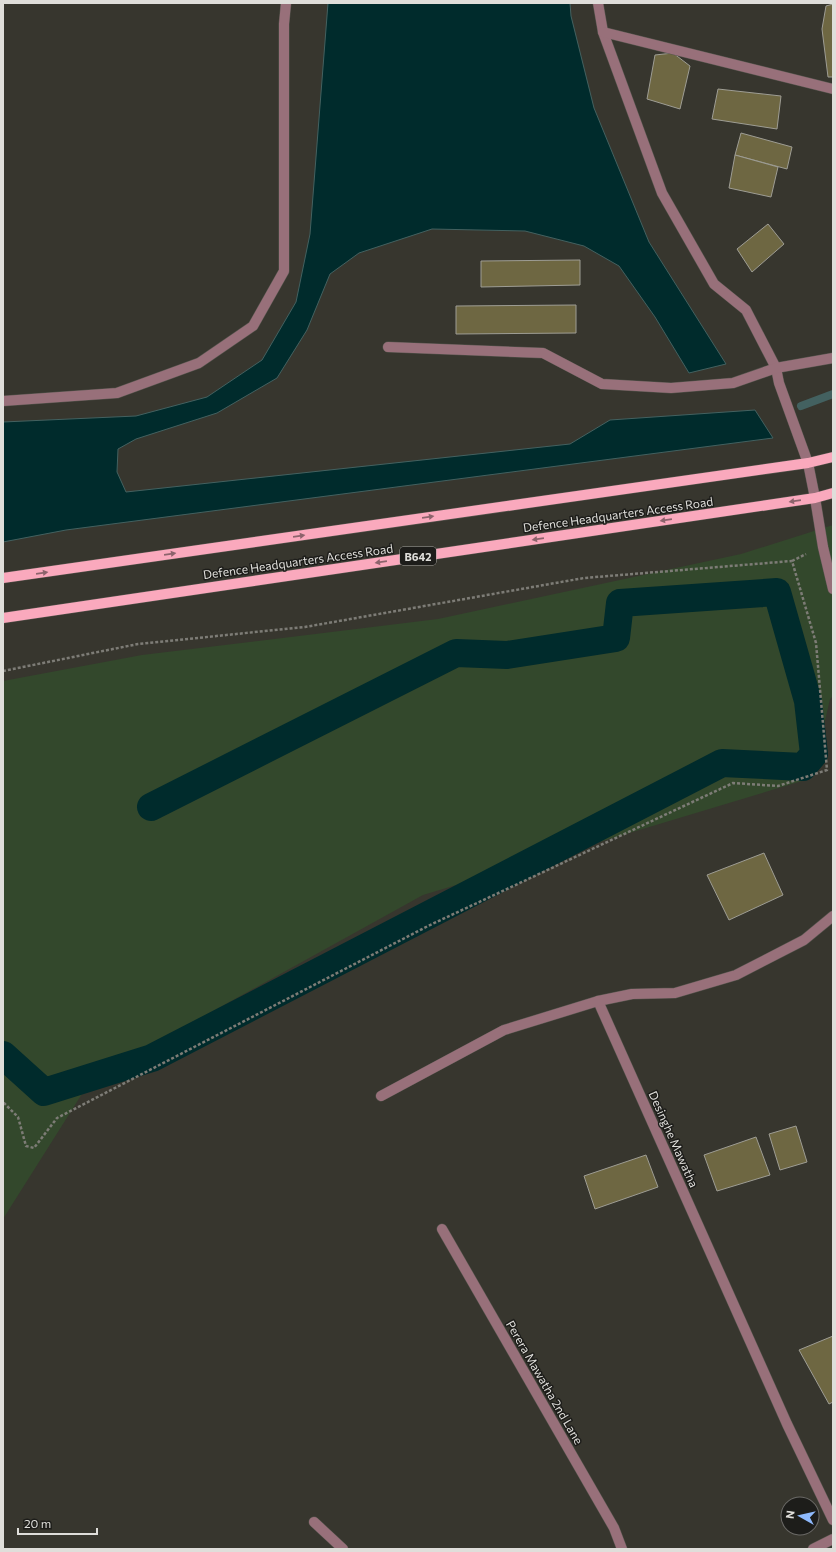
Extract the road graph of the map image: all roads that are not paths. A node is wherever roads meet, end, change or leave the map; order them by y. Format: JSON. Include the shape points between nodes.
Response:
{"nodes":[{"id":1,"x":286,"y":3,"type":"edge"},
{"id":2,"x":598,"y":3,"type":"edge"},
{"id":3,"x":603,"y":32,"type":"junction"},
{"id":4,"x":833,"y":89,"type":"edge"},
{"id":5,"x":388,"y":348,"type":"dead end"},
{"id":6,"x":833,"y":358,"type":"edge"},
{"id":7,"x":776,"y":368,"type":"junction"},
{"id":8,"x":3,"y":401,"type":"edge"},
{"id":9,"x":833,"y":456,"type":"edge"},
{"id":10,"x":808,"y":463,"type":"junction"},
{"id":11,"x":833,"y":493,"type":"edge"},
{"id":12,"x":815,"y":498,"type":"junction"},
{"id":13,"x":3,"y":578,"type":"edge"},
{"id":14,"x":833,"y":589,"type":"edge"},
{"id":15,"x":3,"y":618,"type":"edge"},
{"id":16,"x":833,"y":916,"type":"edge"},
{"id":17,"x":598,"y":1001,"type":"junction"},
{"id":18,"x":381,"y":1096,"type":"dead end"},
{"id":19,"x":442,"y":1229,"type":"dead end"},
{"id":20,"x":833,"y":1520,"type":"edge"},
{"id":21,"x":314,"y":1522,"type":"dead end"},
{"id":22,"x":833,"y":1539,"type":"edge"},
{"id":23,"x":343,"y":1549,"type":"edge"},
{"id":24,"x":622,"y":1549,"type":"edge"},
{"id":25,"x":813,"y":1549,"type":"edge"}],
"edges":[{"from":1,"to":8,"type":"street","via":[[284,271],[253,326],[199,363],[117,393]]},
{"from":2,"to":3,"type":"street"},
{"from":3,"to":4,"type":"street"},
{"from":3,"to":7,"type":"street","via":[[662,193],[714,284],[746,310]]},
{"from":5,"to":7,"type":"street","via":[[543,353],[602,384],[671,388],[733,383]]},
{"from":6,"to":7,"type":"street"},
{"from":7,"to":10,"type":"street"},
{"from":9,"to":10,"type":"main road","name":"Defence Headquarters Access Road"},
{"from":10,"to":12,"type":"street"},
{"from":13,"to":10,"type":"main road","name":"Defence Headquarters Access Road","one_way":true},
{"from":11,"to":12,"type":"main road","name":"Defence Headquarters Access Road","number":"B642"},
{"from":12,"to":14,"type":"street","via":[[822,547]]},
{"from":12,"to":15,"type":"main road","name":"Defence Headquarters Access Road","number":"B642","one_way":true},
{"from":16,"to":17,"type":"street","via":[[804,940],[736,975],[675,993],[632,994]]},
{"from":17,"to":18,"type":"street","via":[[504,1030]]},
{"from":17,"to":20,"type":"street","name":"Desinghe Mawatha","via":[[787,1424]]},
{"from":19,"to":24,"type":"street","name":"Perera Mawatha 2nd Lane","via":[[614,1528]]},
{"from":21,"to":23,"type":"street"},
{"from":22,"to":25,"type":"street"}]}
